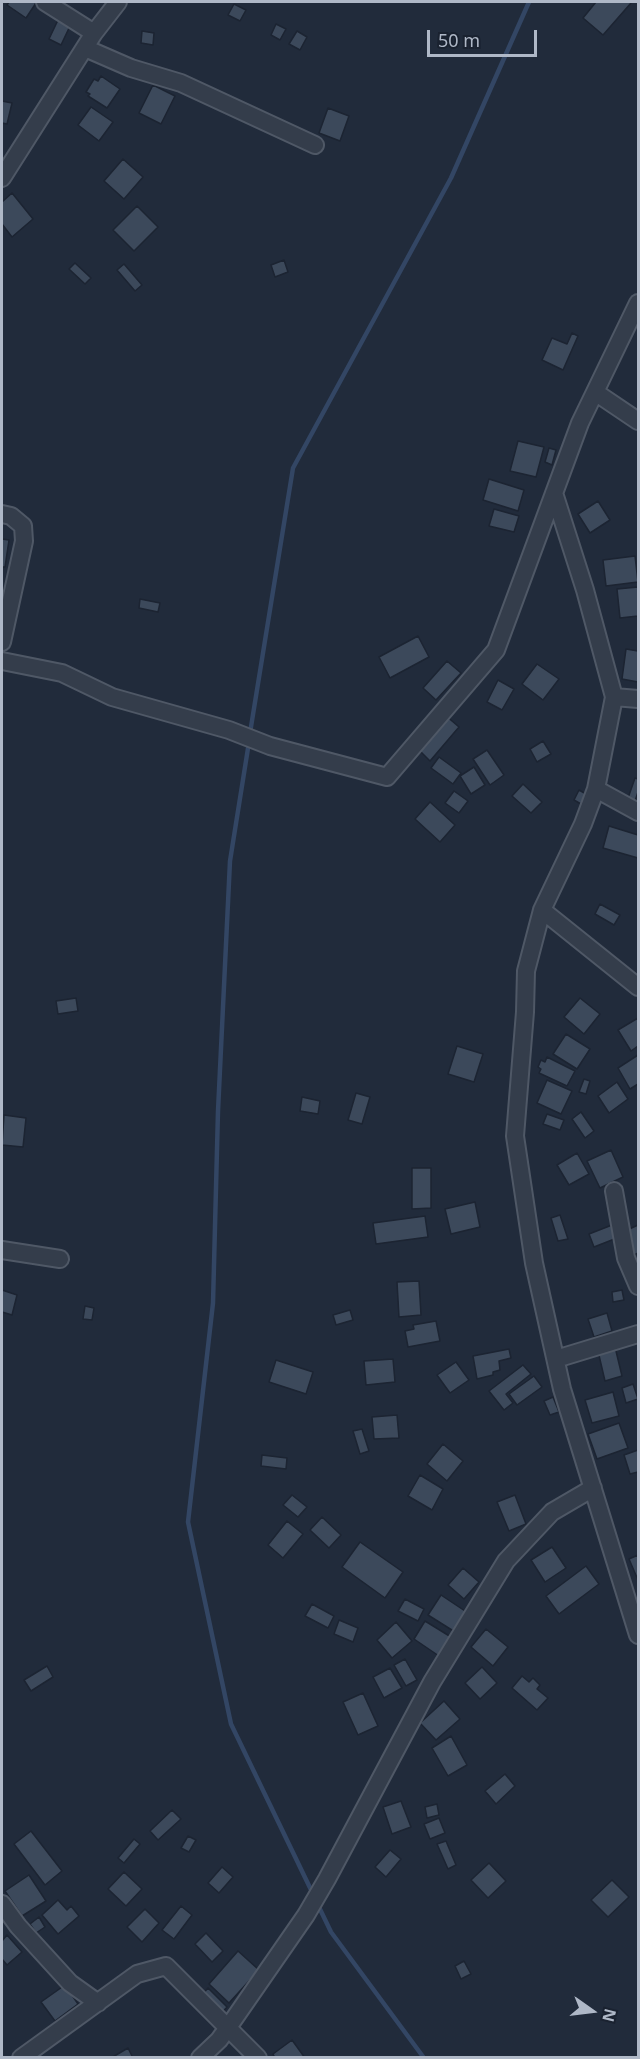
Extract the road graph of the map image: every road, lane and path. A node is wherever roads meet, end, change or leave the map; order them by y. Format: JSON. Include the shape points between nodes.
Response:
{"nodes":[{"id":1,"x":45,"y":2,"type":"edge"},
{"id":2,"x":118,"y":2,"type":"edge"},
{"id":3,"x":94,"y":33,"type":"junction"},
{"id":4,"x":85,"y":48,"type":"junction"},
{"id":5,"x":315,"y":145,"type":"dead end"},
{"id":6,"x":2,"y":178,"type":"edge"},
{"id":7,"x":639,"y":303,"type":"edge"},
{"id":8,"x":595,"y":392,"type":"junction"},
{"id":9,"x":639,"y":421,"type":"edge"},
{"id":10,"x":554,"y":493,"type":"junction"},
{"id":11,"x":2,"y":514,"type":"edge"},
{"id":12,"x":2,"y":642,"type":"edge"},
{"id":13,"x":2,"y":661,"type":"edge"},
{"id":14,"x":614,"y":697,"type":"junction"},
{"id":15,"x":639,"y":699,"type":"edge"},
{"id":16,"x":596,"y":789,"type":"junction"},
{"id":17,"x":639,"y":812,"type":"edge"},
{"id":18,"x":542,"y":910,"type":"junction"},
{"id":19,"x":639,"y":987,"type":"edge"},
{"id":20,"x":614,"y":1191,"type":"dead end"},
{"id":21,"x":2,"y":1250,"type":"edge"},
{"id":22,"x":60,"y":1259,"type":"dead end"},
{"id":23,"x":639,"y":1286,"type":"edge"},
{"id":24,"x":639,"y":1334,"type":"edge"},
{"id":25,"x":556,"y":1359,"type":"junction"},
{"id":26,"x":593,"y":1488,"type":"junction"},
{"id":27,"x":639,"y":1635,"type":"edge"},
{"id":28,"x":2,"y":1904,"type":"edge"},
{"id":29,"x":98,"y":2003,"type":"junction"},
{"id":30,"x":227,"y":2029,"type":"junction"},
{"id":31,"x":21,"y":2058,"type":"edge"},
{"id":32,"x":200,"y":2058,"type":"edge"},
{"id":33,"x":258,"y":2058,"type":"edge"}],
"edges":[{"from":1,"to":3,"type":"street"},
{"from":2,"to":3,"type":"street"},
{"from":3,"to":4,"type":"street"},
{"from":4,"to":5,"type":"street","via":[[131,68],[181,83]]},
{"from":4,"to":6,"type":"street"},
{"from":7,"to":8,"type":"street"},
{"from":8,"to":9,"type":"street"},
{"from":8,"to":10,"type":"street"},
{"from":10,"to":13,"type":"street","via":[[496,650],[387,777],[112,697],[62,674]]},
{"from":10,"to":14,"type":"street"},
{"from":11,"to":12,"type":"street","via":[[23,526],[24,541]]},
{"from":14,"to":15,"type":"street"},
{"from":14,"to":16,"type":"street"},
{"from":16,"to":17,"type":"street"},
{"from":16,"to":18,"type":"street"},
{"from":18,"to":19,"type":"street"},
{"from":18,"to":25,"type":"street","via":[[526,971],[515,1136],[534,1263]]},
{"from":20,"to":23,"type":"street","via":[[626,1258]]},
{"from":21,"to":22,"type":"street"},
{"from":24,"to":25,"type":"street"},
{"from":25,"to":26,"type":"street"},
{"from":26,"to":27,"type":"street"},
{"from":26,"to":30,"type":"street","via":[[552,1512],[506,1561],[432,1682],[306,1915]]},
{"from":28,"to":29,"type":"street","via":[[70,1983]]},
{"from":29,"to":30,"type":"street","via":[[137,1974],[166,1966]]},
{"from":29,"to":31,"type":"street"},
{"from":30,"to":32,"type":"street"},
{"from":30,"to":33,"type":"street"}]}
